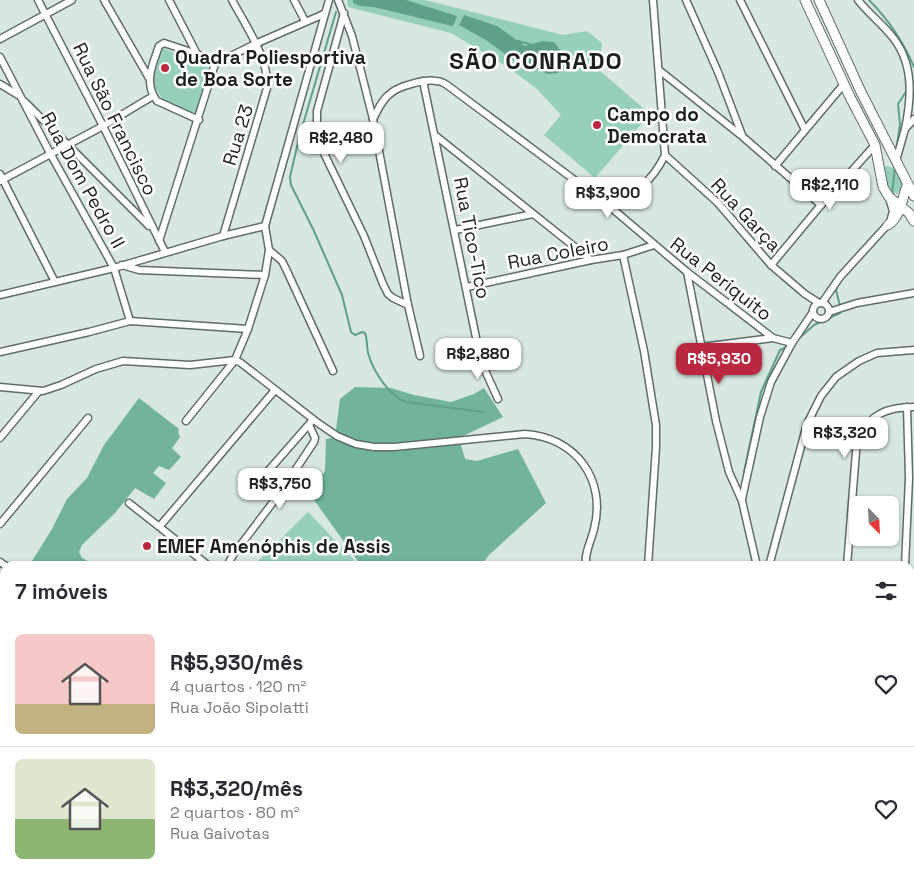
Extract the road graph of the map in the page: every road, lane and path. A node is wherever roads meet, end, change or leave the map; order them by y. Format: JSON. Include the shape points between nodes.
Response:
{"nodes":[{"id":1,"x":38,"y":0,"type":"edge"},
{"id":2,"x":72,"y":0,"type":"edge"},
{"id":3,"x":104,"y":0,"type":"edge"},
{"id":4,"x":169,"y":0,"type":"edge"},
{"id":5,"x":232,"y":0,"type":"edge"},
{"id":6,"x":294,"y":0,"type":"edge"},
{"id":7,"x":329,"y":0,"type":"edge"},
{"id":8,"x":338,"y":0,"type":"edge"},
{"id":9,"x":653,"y":0,"type":"edge"},
{"id":10,"x":686,"y":0,"type":"edge"},
{"id":11,"x":740,"y":0,"type":"edge"},
{"id":12,"x":805,"y":0,"type":"edge"},
{"id":13,"x":819,"y":0,"type":"edge"},
{"id":14,"x":858,"y":0,"type":"edge"},
{"id":15,"x":344,"y":13,"type":"junction"},
{"id":16,"x":46,"y":14,"type":"junction"},
{"id":17,"x":324,"y":14,"type":"junction"},
{"id":18,"x":305,"y":21,"type":"junction"},
{"id":19,"x":0,"y":40,"type":"edge"},
{"id":20,"x":255,"y":44,"type":"junction"},
{"id":21,"x":197,"y":54,"type":"junction"},
{"id":22,"x":0,"y":57,"type":"edge"},
{"id":23,"x":215,"y":64,"type":"junction"},
{"id":24,"x":659,"y":70,"type":"junction"},
{"id":25,"x":149,"y":78,"type":"junction"},
{"id":26,"x":423,"y":81,"type":"junction"},
{"id":27,"x":0,"y":84,"type":"edge"},
{"id":28,"x":844,"y":84,"type":"junction"},
{"id":29,"x":20,"y":96,"type":"junction"},
{"id":30,"x":153,"y":96,"type":"junction"},
{"id":31,"x":373,"y":119,"type":"junction"},
{"id":32,"x":199,"y":120,"type":"junction"},
{"id":33,"x":911,"y":125,"type":"edge"},
{"id":34,"x":103,"y":126,"type":"junction"},
{"id":35,"x":805,"y":130,"type":"junction"},
{"id":36,"x":436,"y":136,"type":"junction"},
{"id":37,"x":743,"y":137,"type":"junction"},
{"id":38,"x":68,"y":145,"type":"junction"},
{"id":39,"x":875,"y":145,"type":"junction"},
{"id":40,"x":50,"y":155,"type":"junction"},
{"id":41,"x":665,"y":155,"type":"junction"},
{"id":42,"x":896,"y":161,"type":"junction"},
{"id":43,"x":775,"y":166,"type":"junction"},
{"id":44,"x":878,"y":169,"type":"junction"},
{"id":45,"x":1,"y":178,"type":"edge"},
{"id":46,"x":907,"y":186,"type":"junction"},
{"id":47,"x":914,"y":196,"type":"edge"},
{"id":48,"x":889,"y":197,"type":"junction"},
{"id":49,"x":608,"y":205,"type":"junction"},
{"id":50,"x":821,"y":205,"type":"junction"},
{"id":51,"x":901,"y":206,"type":"junction"},
{"id":52,"x":533,"y":214,"type":"junction"},
{"id":53,"x":913,"y":218,"type":"edge"},
{"id":54,"x":892,"y":222,"type":"junction"},
{"id":55,"x":265,"y":226,"type":"junction"},
{"id":56,"x":153,"y":230,"type":"junction"},
{"id":57,"x":455,"y":230,"type":"junction"},
{"id":58,"x":223,"y":236,"type":"junction"},
{"id":59,"x":159,"y":241,"type":"junction"},
{"id":60,"x":654,"y":245,"type":"junction"},
{"id":61,"x":269,"y":250,"type":"junction"},
{"id":62,"x":165,"y":252,"type":"junction"},
{"id":63,"x":623,"y":255,"type":"junction"},
{"id":64,"x":590,"y":260,"type":"junction"},
{"id":65,"x":122,"y":265,"type":"junction"},
{"id":66,"x":771,"y":265,"type":"junction"},
{"id":67,"x":114,"y":268,"type":"junction"},
{"id":68,"x":687,"y":272,"type":"junction"},
{"id":69,"x":265,"y":275,"type":"junction"},
{"id":70,"x":55,"y":282,"type":"junction"},
{"id":71,"x":467,"y":287,"type":"junction"},
{"id":72,"x":914,"y":293,"type":"edge"},
{"id":73,"x":806,"y":294,"type":"junction"},
{"id":74,"x":0,"y":295,"type":"edge"},
{"id":75,"x":821,"y":303,"type":"junction"},
{"id":76,"x":408,"y":305,"type":"junction"},
{"id":77,"x":813,"y":311,"type":"junction"},
{"id":78,"x":829,"y":312,"type":"junction"},
{"id":79,"x":823,"y":318,"type":"junction"},
{"id":80,"x":130,"y":321,"type":"junction"},
{"id":81,"x":804,"y":328,"type":"junction"},
{"id":82,"x":248,"y":329,"type":"junction"},
{"id":83,"x":773,"y":338,"type":"junction"},
{"id":84,"x":792,"y":343,"type":"junction"},
{"id":85,"x":701,"y":347,"type":"junction"},
{"id":86,"x":914,"y":350,"type":"edge"},
{"id":87,"x":0,"y":352,"type":"edge"},
{"id":88,"x":420,"y":356,"type":"dead end"},
{"id":89,"x":235,"y":360,"type":"junction"},
{"id":90,"x":333,"y":371,"type":"dead end"},
{"id":91,"x":0,"y":386,"type":"edge"},
{"id":92,"x":275,"y":390,"type":"junction"},
{"id":93,"x":39,"y":391,"type":"junction"},
{"id":94,"x":498,"y":399,"type":"dead end"},
{"id":95,"x":910,"y":407,"type":"edge"},
{"id":96,"x":88,"y":418,"type":"dead end"},
{"id":97,"x":313,"y":419,"type":"junction"},
{"id":98,"x":186,"y":421,"type":"dead end"},
{"id":99,"x":308,"y":425,"type":"junction"},
{"id":100,"x":0,"y":438,"type":"edge"},
{"id":101,"x":262,"y":478,"type":"dead end"},
{"id":102,"x":742,"y":501,"type":"junction"},
{"id":103,"x":129,"y":502,"type":"dead end"},
{"id":104,"x":0,"y":524,"type":"edge"},
{"id":105,"x":160,"y":526,"type":"junction"},
{"id":106,"x":201,"y":560,"type":"edge"},
{"id":107,"x":230,"y":561,"type":"edge"},
{"id":108,"x":586,"y":561,"type":"edge"},
{"id":109,"x":648,"y":561,"type":"edge"},
{"id":110,"x":756,"y":561,"type":"edge"},
{"id":111,"x":770,"y":561,"type":"edge"},
{"id":112,"x":847,"y":561,"type":"edge"},
{"id":113,"x":905,"y":561,"type":"edge"}],
"edges":[{"from":1,"to":16,"type":"street","name":"Rua São Francisco"},
{"from":2,"to":16,"type":"street"},
{"from":3,"to":25,"type":"street"},
{"from":4,"to":21,"type":"street"},
{"from":5,"to":20,"type":"street","name":"Rua 23"},
{"from":6,"to":18,"type":"street"},
{"from":7,"to":17,"type":"street"},
{"from":8,"to":15,"type":"street"},
{"from":9,"to":24,"type":"street"},
{"from":10,"to":37,"type":"street"},
{"from":11,"to":35,"type":"street"},
{"from":12,"to":28,"type":"main road"},
{"from":13,"to":42,"type":"main road"},
{"from":14,"to":33,"type":"street","via":[[891,35],[907,64]]},
{"from":15,"to":31,"type":"street"},
{"from":15,"to":76,"type":"street","via":[[317,111],[317,132],[388,294]]},
{"from":16,"to":19,"type":"street"},
{"from":16,"to":34,"type":"street","name":"Rua São Francisco"},
{"from":17,"to":18,"type":"street"},
{"from":17,"to":55,"type":"street"},
{"from":18,"to":20,"type":"street"},
{"from":20,"to":23,"type":"street"},
{"from":20,"to":58,"type":"street","name":"Rua 23","via":[[268,78],[267,88]]},
{"from":21,"to":23,"type":"street"},
{"from":21,"to":25,"type":"street","via":[[161,44]]},
{"from":22,"to":29,"type":"street","name":"Rua Dom Pedro II"},
{"from":23,"to":32,"type":"street"},
{"from":24,"to":37,"type":"street"},
{"from":24,"to":41,"type":"street"},
{"from":25,"to":30,"type":"street"},
{"from":26,"to":31,"type":"street","via":[[391,93]]},
{"from":26,"to":36,"type":"street","name":"Rua Tico-Tico"},
{"from":26,"to":49,"type":"street","name":"Rua Periquito","via":[[447,85]]},
{"from":27,"to":29,"type":"street"},
{"from":28,"to":35,"type":"street"},
{"from":28,"to":39,"type":"main road"},
{"from":29,"to":38,"type":"street"},
{"from":29,"to":40,"type":"street","name":"Rua Dom Pedro II"},
{"from":30,"to":32,"type":"street","via":[[162,104]]},
{"from":30,"to":34,"type":"street"},
{"from":31,"to":76,"type":"street"},
{"from":32,"to":59,"type":"street"},
{"from":33,"to":42,"type":"street"},
{"from":34,"to":38,"type":"street"},
{"from":34,"to":56,"type":"street","name":"Rua São Francisco"},
{"from":35,"to":43,"type":"street"},
{"from":36,"to":52,"type":"street"},
{"from":36,"to":57,"type":"street","name":"Rua Tico-Tico"},
{"from":37,"to":43,"type":"street"},
{"from":38,"to":40,"type":"street"},
{"from":38,"to":56,"type":"street"},
{"from":39,"to":44,"type":"main road"},
{"from":39,"to":50,"type":"street"},
{"from":40,"to":45,"type":"street"},
{"from":40,"to":67,"type":"street","name":"Rua Dom Pedro II"},
{"from":41,"to":49,"type":"street","via":[[658,170],[645,184]]},
{"from":41,"to":66,"type":"street","name":"Rua Garça","via":[[718,203]]},
{"from":42,"to":44,"type":"main road","via":[[886,162]]},
{"from":42,"to":46,"type":"main road"},
{"from":43,"to":50,"type":"street"},
{"from":44,"to":48,"type":"main road","via":[[882,187]]},
{"from":45,"to":70,"type":"street"},
{"from":46,"to":47,"type":"main road"},
{"from":46,"to":48,"type":"main road","via":[[897,196]]},
{"from":46,"to":51,"type":"main road"},
{"from":48,"to":51,"type":"main road"},
{"from":48,"to":54,"type":"street"},
{"from":49,"to":60,"type":"street","name":"Rua Periquito"},
{"from":50,"to":66,"type":"street"},
{"from":51,"to":53,"type":"main road"},
{"from":51,"to":54,"type":"main road"},
{"from":52,"to":57,"type":"street"},
{"from":52,"to":64,"type":"street"},
{"from":53,"to":54,"type":"main road","via":[[903,215]]},
{"from":54,"to":75,"type":"street","via":[[840,277]]},
{"from":55,"to":58,"type":"street"},
{"from":55,"to":61,"type":"street"},
{"from":56,"to":59,"type":"street","name":"Rua São Francisco"},
{"from":57,"to":71,"type":"street","name":"Rua Tico-Tico"},
{"from":58,"to":62,"type":"street"},
{"from":59,"to":62,"type":"street","name":"Rua São Francisco"},
{"from":60,"to":63,"type":"street","name":"Rua Coleiro"},
{"from":60,"to":68,"type":"street","name":"Rua Periquito"},
{"from":61,"to":69,"type":"street"},
{"from":61,"to":90,"type":"street","via":[[282,261]]},
{"from":62,"to":65,"type":"street"},
{"from":63,"to":64,"type":"street","name":"Rua Coleiro"},
{"from":63,"to":109,"type":"street","via":[[644,350],[656,426]]},
{"from":64,"to":71,"type":"street","name":"Rua Coleiro"},
{"from":65,"to":67,"type":"street"},
{"from":65,"to":69,"type":"street","via":[[139,270]]},
{"from":66,"to":73,"type":"street","name":"Rua Garça"},
{"from":67,"to":70,"type":"street"},
{"from":67,"to":80,"type":"street","name":"Rua Dom Pedro II"},
{"from":68,"to":83,"type":"street","name":"Rua Periquito"},
{"from":68,"to":85,"type":"street"},
{"from":69,"to":82,"type":"street"},
{"from":70,"to":74,"type":"street"},
{"from":71,"to":94,"type":"street","name":"Rua Tico-Tico","via":[[483,366]]},
{"from":72,"to":78,"type":"street","via":[[856,303]]},
{"from":73,"to":75,"type":"street","name":"Rua Garça"},
{"from":73,"to":77,"type":"street","name":"Rua Garça"},
{"from":75,"to":77,"type":"street"},
{"from":75,"to":78,"type":"street","via":[[828,306]]},
{"from":76,"to":88,"type":"street"},
{"from":77,"to":79,"type":"street","via":[[817,317]]},
{"from":77,"to":81,"type":"street"},
{"from":78,"to":79,"type":"street"},
{"from":79,"to":81,"type":"street"},
{"from":80,"to":82,"type":"street"},
{"from":80,"to":87,"type":"street"},
{"from":81,"to":84,"type":"street"},
{"from":82,"to":89,"type":"street"},
{"from":83,"to":84,"type":"street","name":"Rua Periquito"},
{"from":83,"to":85,"type":"street"},
{"from":84,"to":102,"type":"street","via":[[771,382]]},
{"from":85,"to":102,"type":"street","via":[[716,421]]},
{"from":86,"to":111,"type":"street","via":[[877,353],[859,361],[836,377],[821,396],[807,424]]},
{"from":89,"to":92,"type":"street"},
{"from":89,"to":93,"type":"street","via":[[190,365],[115,362]]},
{"from":89,"to":98,"type":"street"},
{"from":91,"to":93,"type":"street"},
{"from":92,"to":97,"type":"street"},
{"from":92,"to":105,"type":"street"},
{"from":93,"to":100,"type":"street"},
{"from":95,"to":112,"type":"street","via":[[886,410],[874,417],[863,427],[857,439]]},
{"from":95,"to":113,"type":"street"},
{"from":96,"to":104,"type":"street"},
{"from":97,"to":99,"type":"street"},
{"from":97,"to":108,"type":"street","via":[[337,436],[374,447],[524,434],[539,435],[564,446],[586,466],[597,493],[594,528]]},
{"from":99,"to":101,"type":"street"},
{"from":99,"to":107,"type":"street","via":[[314,442]]},
{"from":102,"to":110,"type":"street"},
{"from":103,"to":105,"type":"street"},
{"from":105,"to":106,"type":"street"}]}
